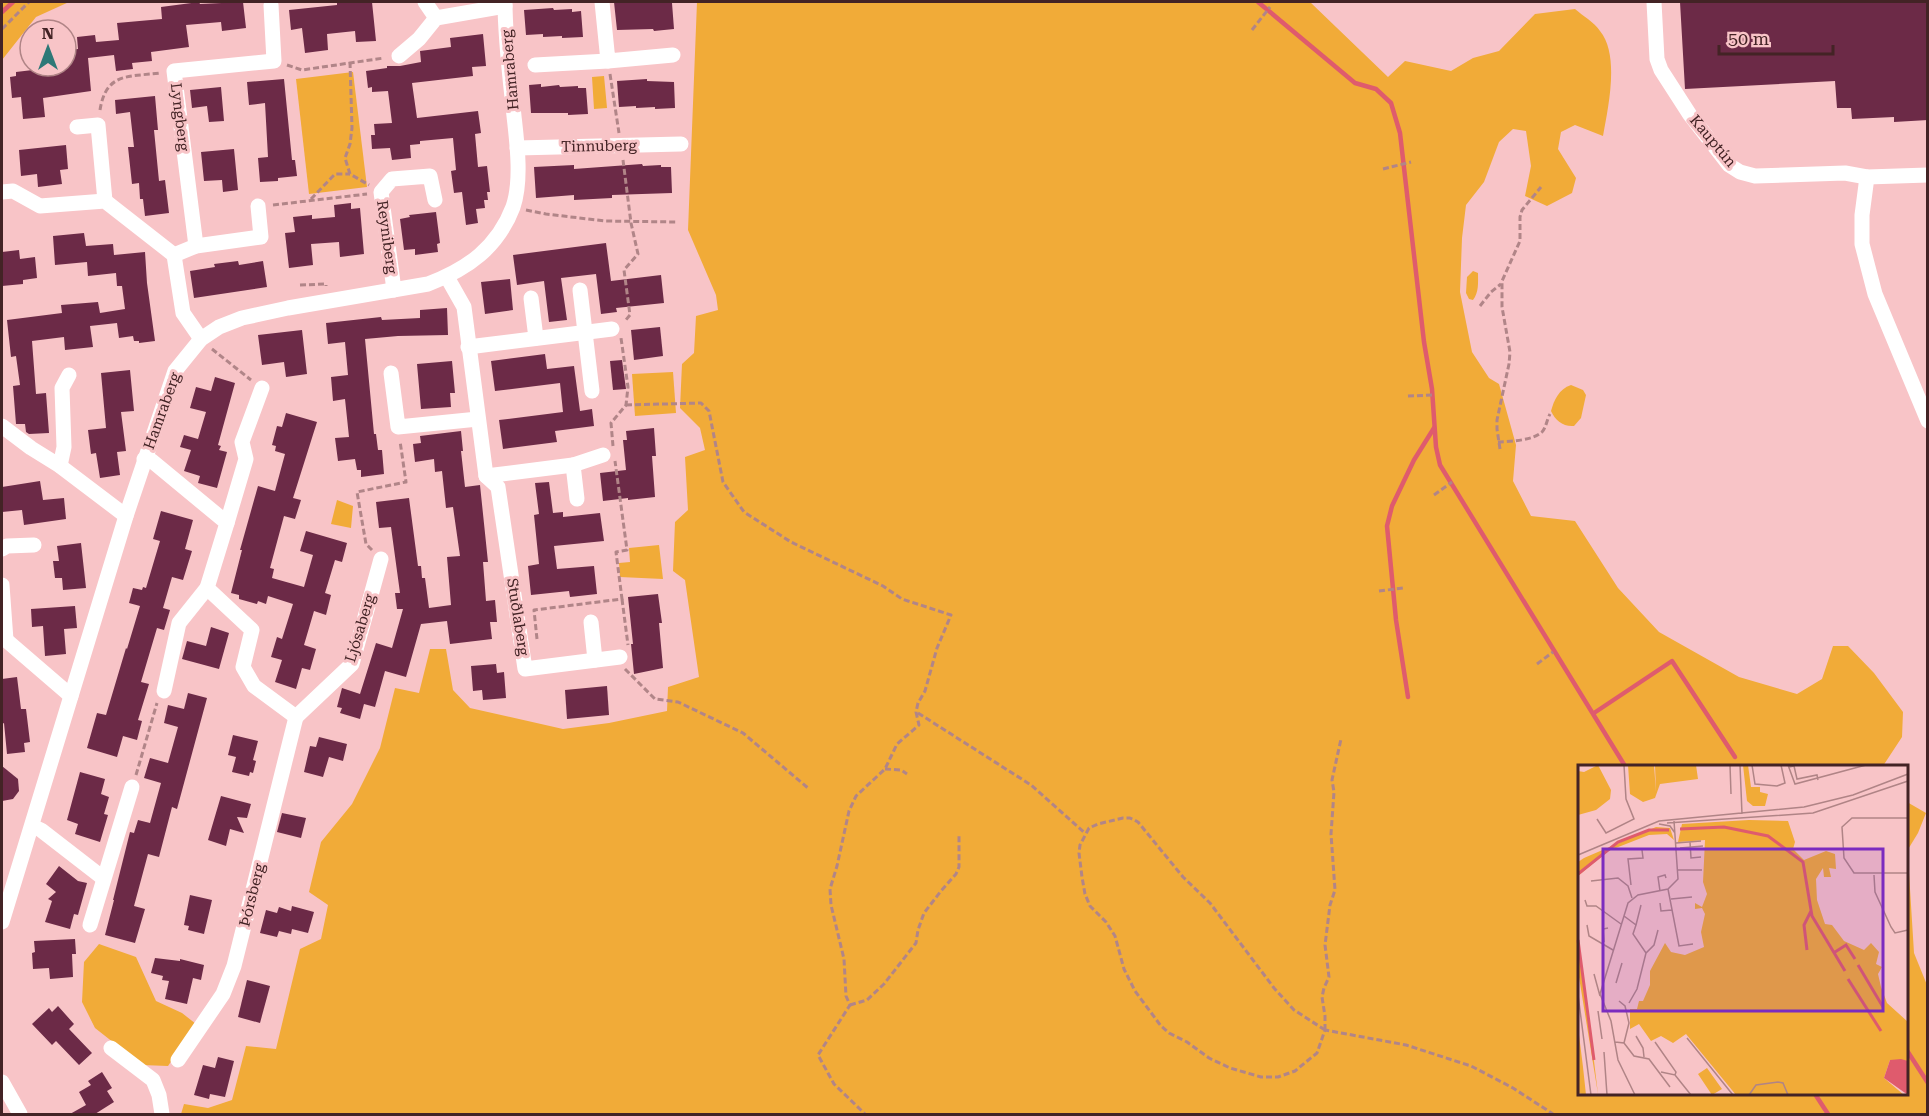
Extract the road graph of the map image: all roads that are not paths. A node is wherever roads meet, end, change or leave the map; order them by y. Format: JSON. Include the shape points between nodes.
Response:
{"nodes":[{"id":1,"x":424,"y":2,"type":"edge"},
{"id":2,"x":602,"y":2,"type":"edge"},
{"id":3,"x":1654,"y":2,"type":"edge"},
{"id":4,"x":505,"y":4,"type":"edge"},
{"id":5,"x":271,"y":5,"type":"dead end"},
{"id":6,"x":436,"y":18,"type":"junction"},
{"id":7,"x":399,"y":56,"type":"road end"},
{"id":8,"x":673,"y":56,"type":"dead end"},
{"id":9,"x":608,"y":60,"type":"junction"},
{"id":10,"x":536,"y":65,"type":"dead end"},
{"id":11,"x":77,"y":127,"type":"dead end"},
{"id":12,"x":681,"y":144,"type":"dead end"},
{"id":13,"x":517,"y":148,"type":"junction"},
{"id":14,"x":1928,"y":175,"type":"edge"},
{"id":15,"x":1867,"y":177,"type":"junction"},
{"id":16,"x":2,"y":192,"type":"edge"},
{"id":17,"x":435,"y":200,"type":"dead end"},
{"id":18,"x":105,"y":201,"type":"junction"},
{"id":19,"x":258,"y":206,"type":"road end"},
{"id":20,"x":196,"y":246,"type":"junction"},
{"id":21,"x":174,"y":255,"type":"junction"},
{"id":22,"x":447,"y":277,"type":"junction"},
{"id":23,"x":394,"y":290,"type":"junction"},
{"id":24,"x":580,"y":290,"type":"dead end"},
{"id":25,"x":531,"y":298,"type":"dead end"},
{"id":26,"x":618,"y":331,"type":"road end"},
{"id":27,"x":585,"y":332,"type":"junction"},
{"id":28,"x":536,"y":338,"type":"junction"},
{"id":29,"x":201,"y":339,"type":"junction"},
{"id":30,"x":468,"y":347,"type":"junction"},
{"id":31,"x":391,"y":373,"type":"dead end"},
{"id":32,"x":69,"y":375,"type":"dead end"},
{"id":33,"x":262,"y":388,"type":"road end"},
{"id":34,"x":592,"y":391,"type":"dead end"},
{"id":35,"x":478,"y":419,"type":"junction"},
{"id":36,"x":1928,"y":421,"type":"edge"},
{"id":37,"x":2,"y":426,"type":"edge"},
{"id":38,"x":603,"y":455,"type":"dead end"},
{"id":39,"x":144,"y":459,"type":"junction"},
{"id":40,"x":573,"y":465,"type":"junction"},
{"id":41,"x":60,"y":466,"type":"junction"},
{"id":42,"x":486,"y":476,"type":"junction"},
{"id":43,"x":577,"y":499,"type":"dead end"},
{"id":44,"x":126,"y":516,"type":"junction"},
{"id":45,"x":227,"y":523,"type":"junction"},
{"id":46,"x":34,"y":545,"type":"dead end"},
{"id":47,"x":2,"y":549,"type":"edge"},
{"id":48,"x":381,"y":559,"type":"road end"},
{"id":49,"x":2,"y":585,"type":"edge"},
{"id":50,"x":207,"y":588,"type":"junction"},
{"id":51,"x":591,"y":622,"type":"dead end"},
{"id":52,"x":4,"y":640,"type":"edge"},
{"id":53,"x":625,"y":656,"type":"road end"},
{"id":54,"x":595,"y":660,"type":"junction"},
{"id":55,"x":164,"y":692,"type":"road end"},
{"id":56,"x":71,"y":696,"type":"junction"},
{"id":57,"x":296,"y":717,"type":"junction"},
{"id":58,"x":132,"y":787,"type":"road end"},
{"id":59,"x":32,"y":826,"type":"junction"},
{"id":60,"x":103,"y":878,"type":"junction"},
{"id":61,"x":2,"y":922,"type":"edge"},
{"id":62,"x":90,"y":926,"type":"dead end"},
{"id":63,"x":111,"y":1048,"type":"dead end"},
{"id":64,"x":178,"y":1060,"type":"dead end"},
{"id":65,"x":2,"y":1082,"type":"edge"},
{"id":66,"x":20,"y":1114,"type":"edge"},
{"id":67,"x":162,"y":1114,"type":"edge"}],
"edges":[{"from":1,"to":6,"type":"street"},
{"from":2,"to":9,"type":"street"},
{"from":3,"to":15,"type":"street","name":"Kauptún","via":[[1661,70],[1729,165],[1755,176],[1845,173]]},
{"from":4,"to":6,"type":"street"},
{"from":4,"to":13,"type":"street","name":"Hamraberg"},
{"from":5,"to":20,"type":"street","name":"Lyngberg","via":[[274,61],[174,71]]},
{"from":6,"to":7,"type":"street"},
{"from":8,"to":9,"type":"street"},
{"from":9,"to":10,"type":"street"},
{"from":11,"to":18,"type":"street","via":[[98,125]]},
{"from":12,"to":13,"type":"street","name":"Tinnuberg"},
{"from":13,"to":22,"type":"street","name":"Hamraberg","via":[[513,205],[497,238],[471,263]]},
{"from":14,"to":15,"type":"street","name":"Kauptún"},
{"from":15,"to":36,"type":"street","via":[[1862,244],[1875,294]]},
{"from":16,"to":18,"type":"street","via":[[13,191],[40,206]]},
{"from":17,"to":23,"type":"street","name":"Reyniberg","via":[[430,176],[392,179],[381,192]]},
{"from":18,"to":21,"type":"street"},
{"from":19,"to":20,"type":"street","via":[[261,237]]},
{"from":20,"to":21,"type":"street"},
{"from":21,"to":29,"type":"street","via":[[183,313]]},
{"from":22,"to":23,"type":"street","name":"Hamraberg"},
{"from":22,"to":30,"type":"street","name":"Stuðlaberg","via":[[464,307]]},
{"from":23,"to":29,"type":"street","name":"Hamraberg","via":[[242,318]]},
{"from":24,"to":27,"type":"street"},
{"from":25,"to":28,"type":"street"},
{"from":26,"to":27,"type":"street"},
{"from":27,"to":28,"type":"street"},
{"from":27,"to":34,"type":"street"},
{"from":28,"to":30,"type":"street"},
{"from":29,"to":39,"type":"street","name":"Hamraberg","via":[[175,371]]},
{"from":30,"to":35,"type":"street","name":"Stuðlaberg"},
{"from":31,"to":35,"type":"street","via":[[398,427]]},
{"from":32,"to":41,"type":"street","via":[[62,388],[64,447]]},
{"from":33,"to":45,"type":"street","via":[[242,442],[246,459]]},
{"from":35,"to":42,"type":"street","name":"Stuðlaberg"},
{"from":37,"to":41,"type":"street"},
{"from":38,"to":40,"type":"street"},
{"from":39,"to":44,"type":"street","name":"Hamraberg"},
{"from":39,"to":45,"type":"street","via":[[152,461]]},
{"from":40,"to":42,"type":"street"},
{"from":40,"to":43,"type":"street"},
{"from":41,"to":44,"type":"street"},
{"from":42,"to":54,"type":"street","name":"Stuðlaberg","via":[[498,487],[525,669]]},
{"from":44,"to":56,"type":"street","name":"Hamraberg"},
{"from":45,"to":50,"type":"street"},
{"from":46,"to":47,"type":"street"},
{"from":48,"to":57,"type":"street","name":"Ljósaberg","via":[[352,664]]},
{"from":49,"to":52,"type":"street"},
{"from":50,"to":55,"type":"street","via":[[179,623]]},
{"from":50,"to":57,"type":"street","via":[[252,630],[243,667],[254,686]]},
{"from":51,"to":54,"type":"street"},
{"from":52,"to":56,"type":"street"},
{"from":53,"to":54,"type":"street","name":"Stuðlaberg"},
{"from":56,"to":59,"type":"street","name":"Hamraberg"},
{"from":57,"to":64,"type":"street","name":"Þórsberg","via":[[234,966],[223,994]]},
{"from":58,"to":60,"type":"street"},
{"from":59,"to":60,"type":"street"},
{"from":59,"to":61,"type":"street","name":"Hamraberg"},
{"from":60,"to":62,"type":"street"},
{"from":63,"to":67,"type":"street","via":[[153,1080]]},
{"from":65,"to":66,"type":"street"}]}
